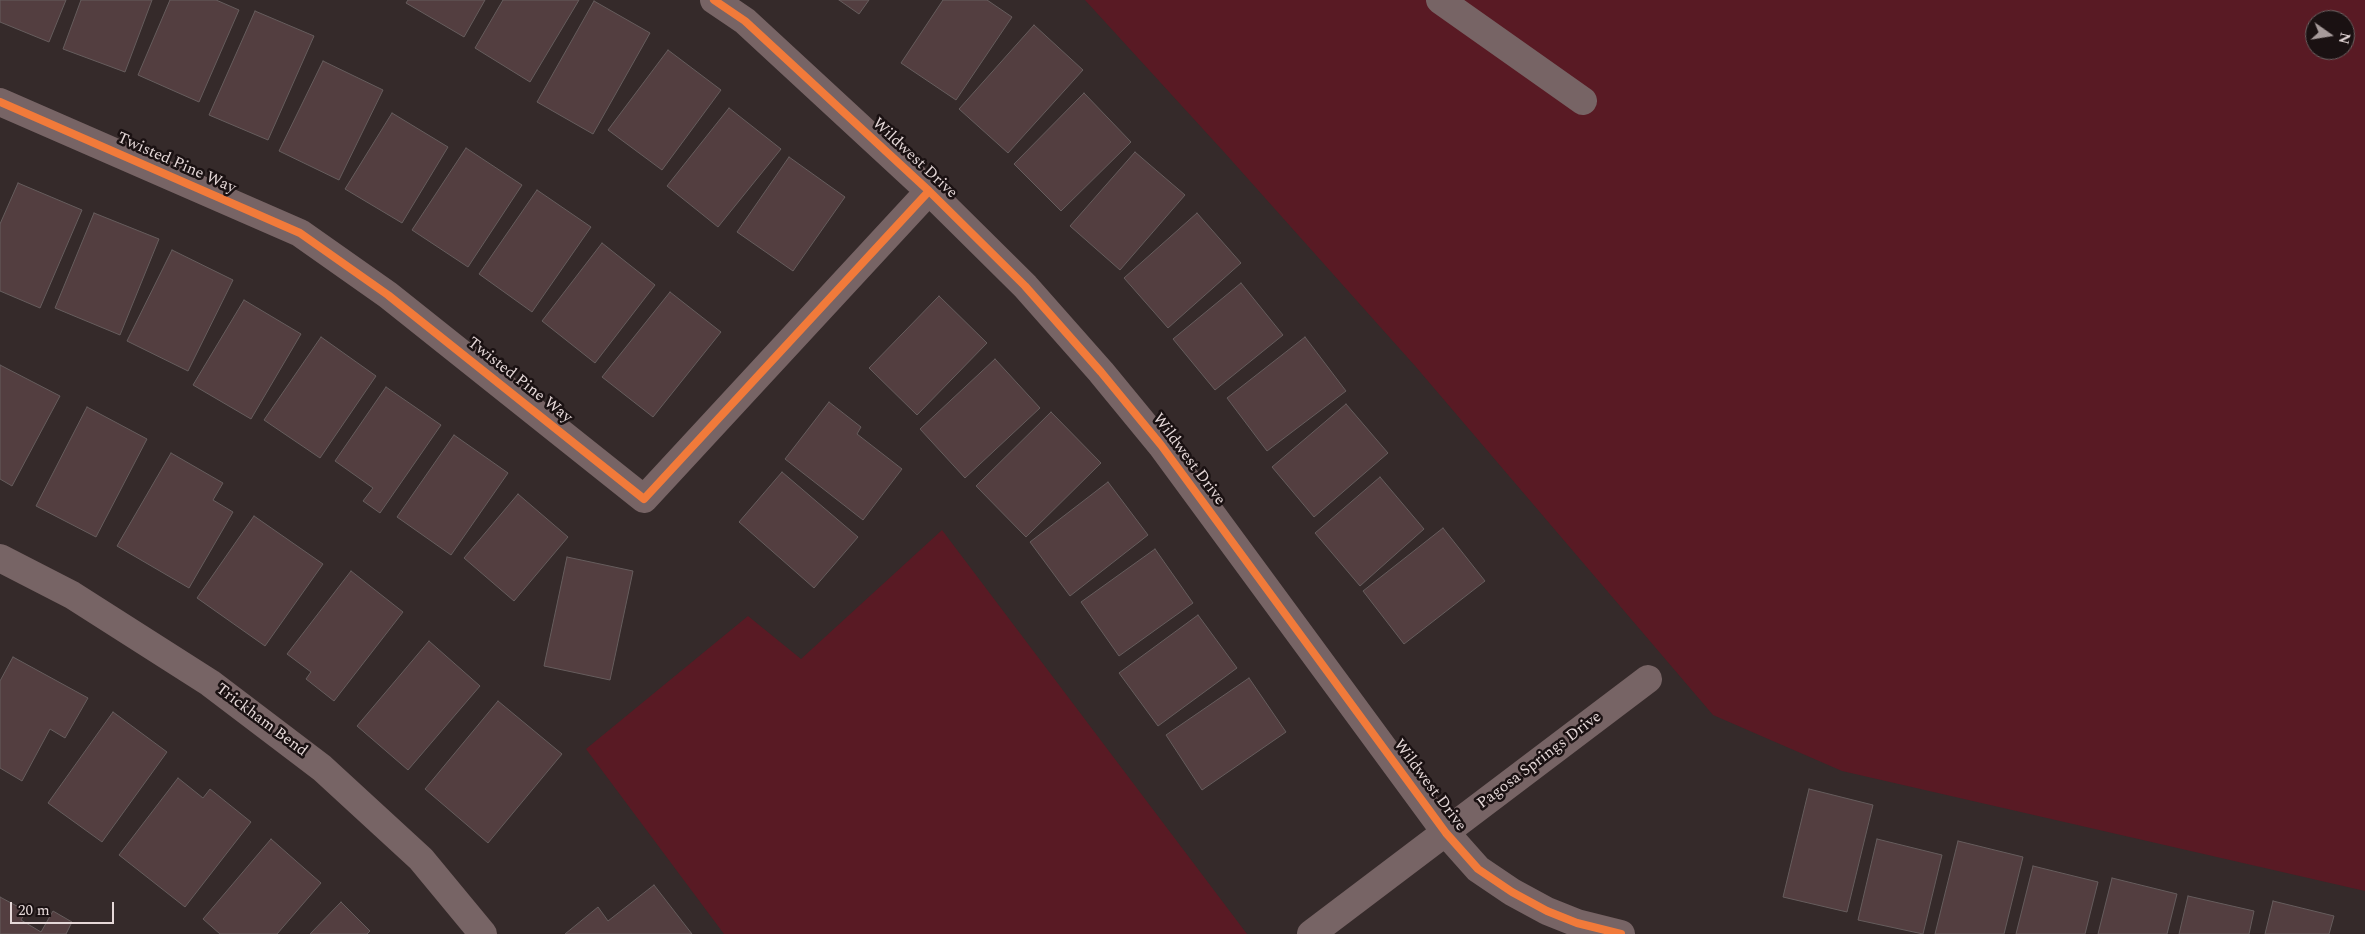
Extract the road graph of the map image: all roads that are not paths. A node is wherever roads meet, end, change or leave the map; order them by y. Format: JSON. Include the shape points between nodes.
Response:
{"nodes":[{"id":1,"x":714,"y":0,"type":"edge"},
{"id":2,"x":1440,"y":0,"type":"edge"},
{"id":3,"x":1583,"y":101,"type":"dead end"},
{"id":4,"x":0,"y":102,"type":"edge"},
{"id":5,"x":929,"y":191,"type":"junction"},
{"id":6,"x":0,"y":558,"type":"edge"},
{"id":7,"x":1648,"y":679,"type":"dead end"},
{"id":8,"x":1446,"y":833,"type":"junction"},
{"id":9,"x":483,"y":934,"type":"edge"},
{"id":10,"x":1311,"y":934,"type":"edge"},
{"id":11,"x":1621,"y":934,"type":"edge"}],
"edges":[{"from":1,"to":5,"type":"street","name":"Wildwest Drive","via":[[745,21]]},
{"from":2,"to":3,"type":"street"},
{"from":4,"to":5,"type":"street","name":"Twisted Pine Way","via":[[300,233],[388,295],[644,499]]},
{"from":5,"to":8,"type":"street","name":"Wildwest Drive","via":[[1026,286],[1161,445]]},
{"from":6,"to":9,"type":"street","name":"Trickham Bend","via":[[72,595],[210,683],[314,762],[421,859]]},
{"from":7,"to":8,"type":"street","name":"Pagosa Springs Drive"},
{"from":8,"to":10,"type":"street","name":"Pagosa Springs Drive"},
{"from":8,"to":11,"type":"street","name":"Wildwest Drive","via":[[1478,869],[1512,892],[1577,923]]}]}
